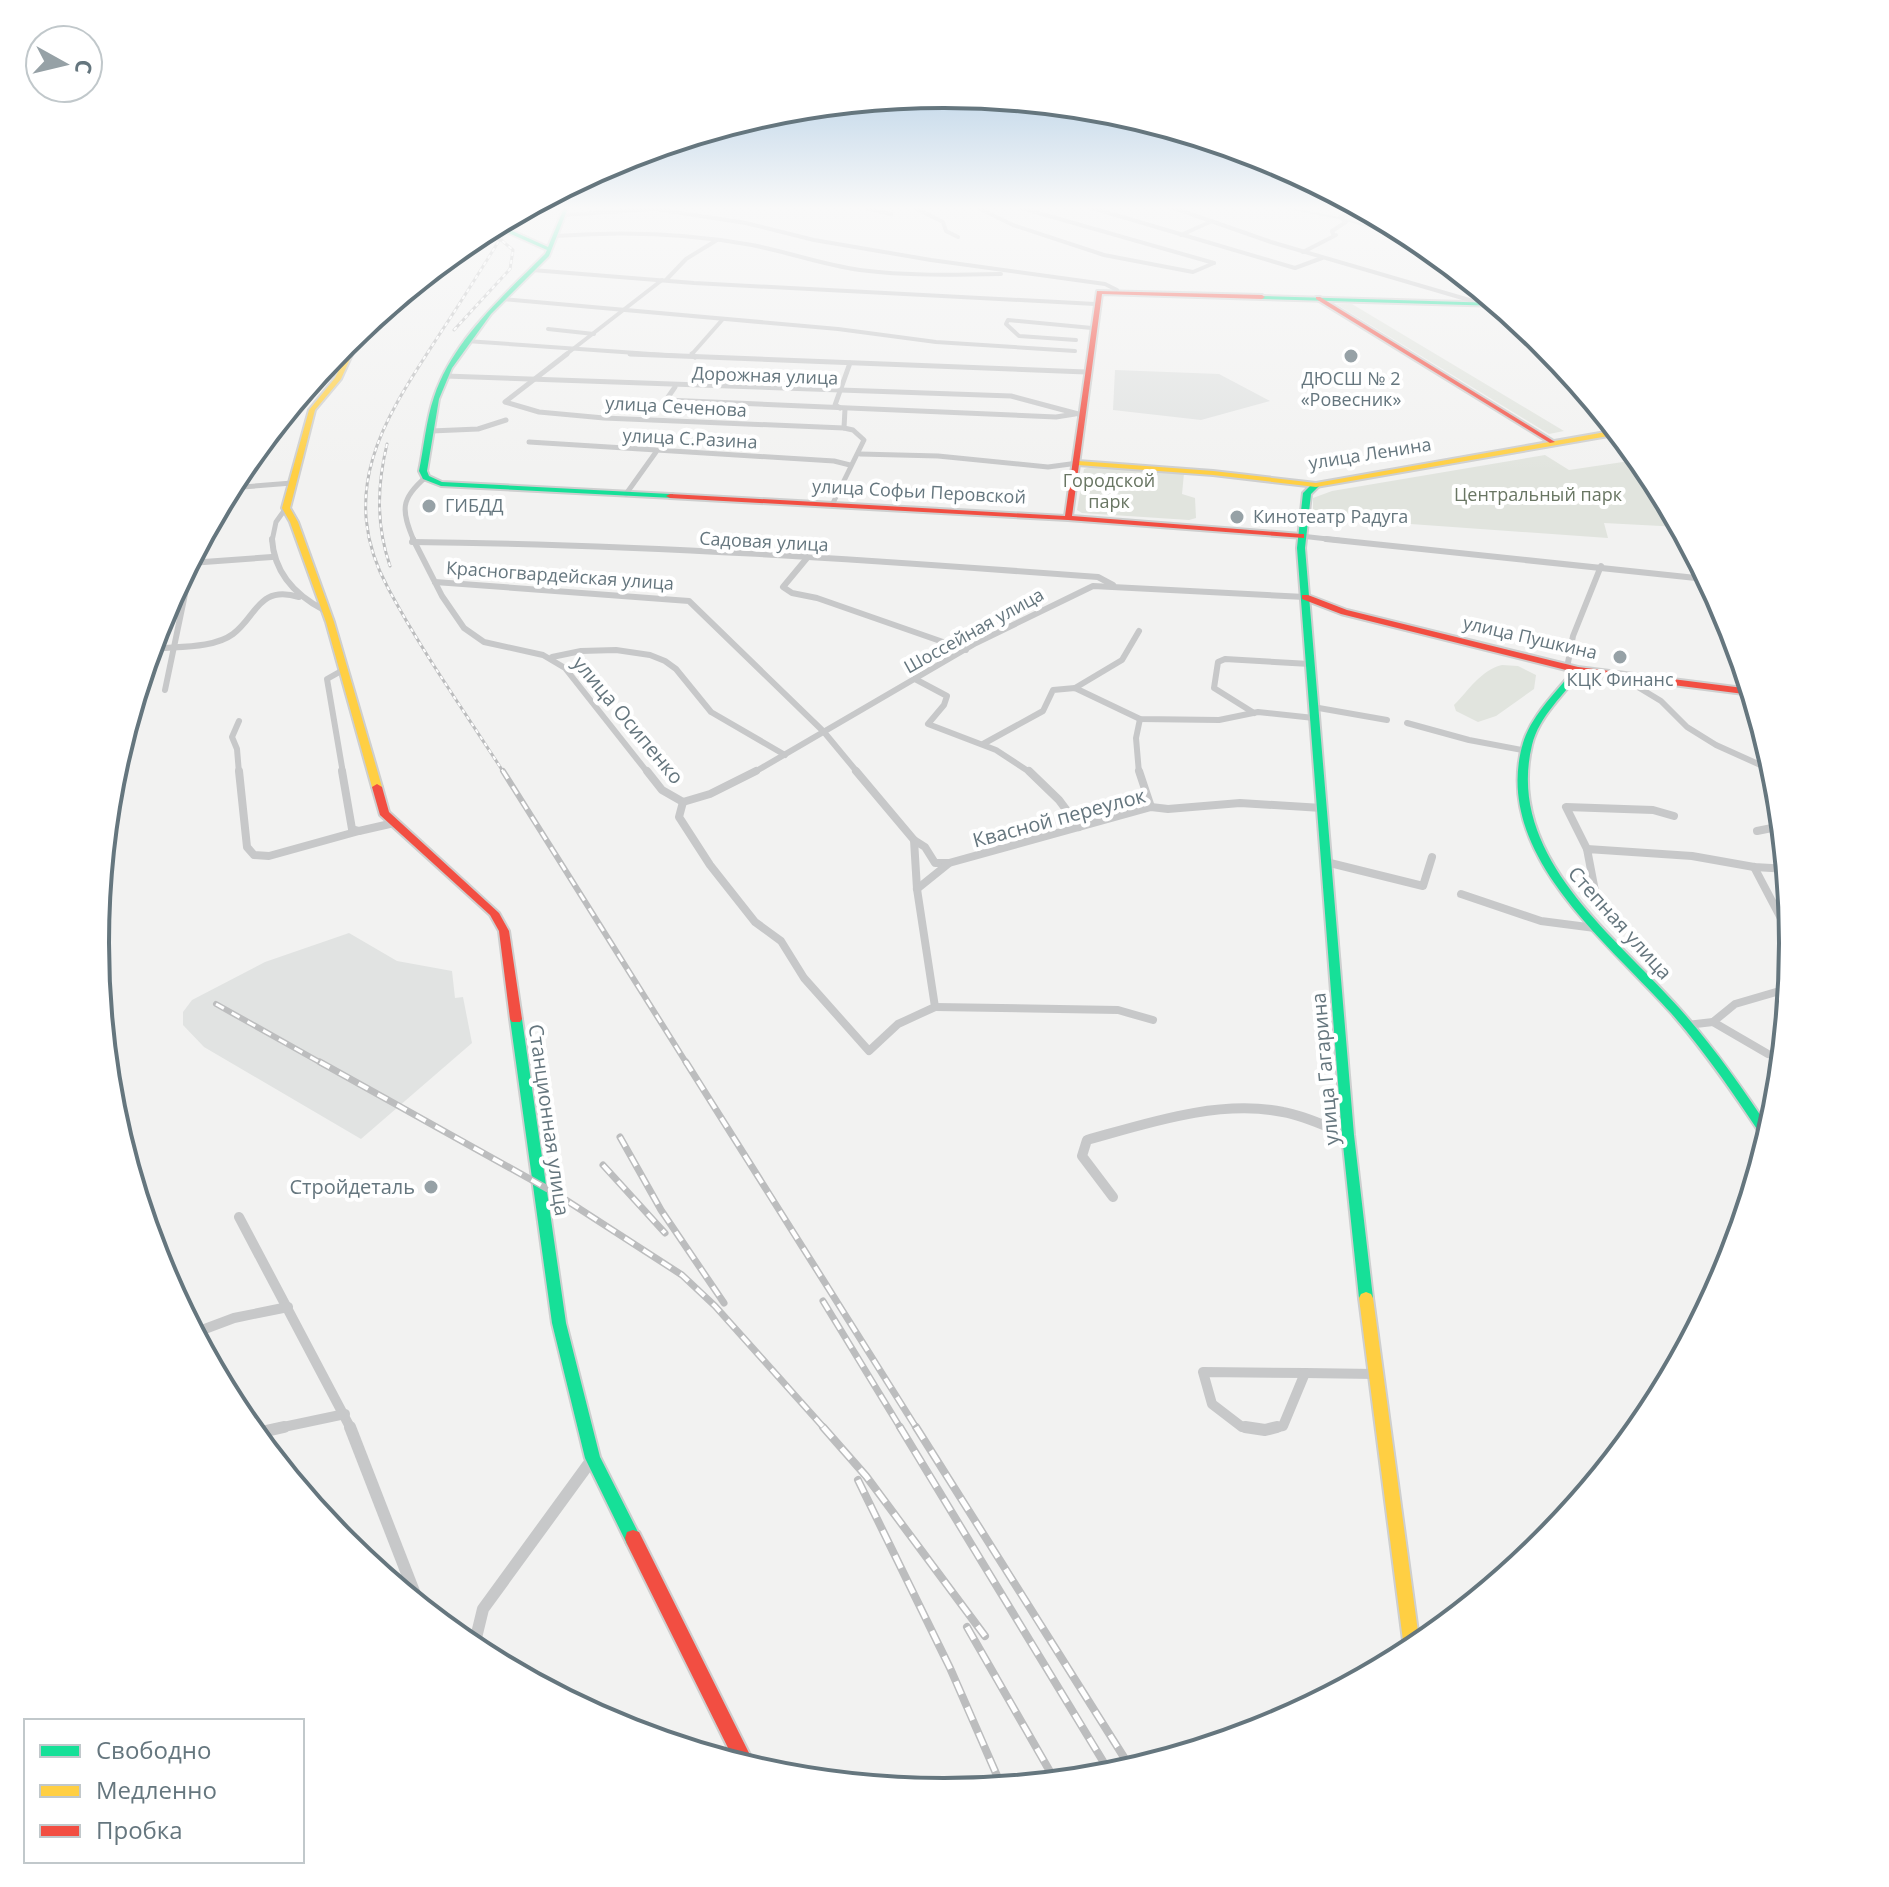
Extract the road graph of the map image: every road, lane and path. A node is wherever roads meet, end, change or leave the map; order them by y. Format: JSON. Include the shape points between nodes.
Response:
{"nodes":[{"id":1,"x":506,"y":296,"type":"edge"},
{"id":2,"x":642,"y":296,"type":"edge"},
{"id":3,"x":1050,"y":296,"type":"edge"},
{"id":4,"x":1102,"y":296,"type":"edge"},
{"id":5,"x":1269,"y":296,"type":"edge"},
{"id":6,"x":1455,"y":296,"type":"edge"},
{"id":7,"x":1097,"y":298,"type":"junction"},
{"id":8,"x":1318,"y":298,"type":"junction"},
{"id":9,"x":503,"y":299,"type":"junction"},
{"id":10,"x":1481,"y":303,"type":"edge"},
{"id":11,"x":1481,"y":304,"type":"edge"},
{"id":12,"x":621,"y":311,"type":"junction"},
{"id":13,"x":723,"y":319,"type":"junction"},
{"id":14,"x":1092,"y":328,"type":"junction"},
{"id":15,"x":548,"y":329,"type":"dead end"},
{"id":16,"x":594,"y":334,"type":"junction"},
{"id":17,"x":1076,"y":340,"type":"dead end"},
{"id":18,"x":466,"y":341,"type":"junction"},
{"id":19,"x":578,"y":348,"type":"junction"},
{"id":20,"x":1075,"y":351,"type":"dead end"},
{"id":21,"x":695,"y":357,"type":"junction"},
{"id":22,"x":347,"y":360,"type":"edge"},
{"id":23,"x":850,"y":363,"type":"junction"},
{"id":24,"x":1086,"y":372,"type":"junction"},
{"id":25,"x":445,"y":376,"type":"junction"},
{"id":26,"x":539,"y":377,"type":"junction"},
{"id":27,"x":675,"y":387,"type":"junction"},
{"id":28,"x":839,"y":392,"type":"junction"},
{"id":29,"x":845,"y":409,"type":"junction"},
{"id":30,"x":1079,"y":414,"type":"junction"},
{"id":31,"x":506,"y":420,"type":"dead end"},
{"id":32,"x":844,"y":428,"type":"junction"},
{"id":33,"x":431,"y":431,"type":"junction"},
{"id":34,"x":1606,"y":434,"type":"edge"},
{"id":35,"x":529,"y":442,"type":"dead end"},
{"id":36,"x":1553,"y":442,"type":"junction"},
{"id":37,"x":656,"y":452,"type":"junction"},
{"id":38,"x":860,"y":454,"type":"junction"},
{"id":39,"x":1078,"y":463,"type":"junction"},
{"id":40,"x":850,"y":465,"type":"junction"},
{"id":41,"x":426,"y":477,"type":"junction"},
{"id":42,"x":292,"y":483,"type":"junction"},
{"id":43,"x":1316,"y":485,"type":"junction"},
{"id":44,"x":245,"y":487,"type":"edge"},
{"id":45,"x":626,"y":494,"type":"junction"},
{"id":46,"x":832,"y":505,"type":"junction"},
{"id":47,"x":286,"y":507,"type":"junction"},
{"id":48,"x":1068,"y":518,"type":"junction"},
{"id":49,"x":1301,"y":536,"type":"junction"},
{"id":50,"x":412,"y":542,"type":"junction"},
{"id":51,"x":272,"y":557,"type":"junction"},
{"id":52,"x":807,"y":558,"type":"junction"},
{"id":53,"x":202,"y":560,"type":"edge"},
{"id":54,"x":1601,"y":566,"type":"junction"},
{"id":55,"x":1696,"y":578,"type":"dead end"},
{"id":56,"x":435,"y":582,"type":"junction"},
{"id":57,"x":1113,"y":585,"type":"junction"},
{"id":58,"x":299,"y":597,"type":"junction"},
{"id":59,"x":1305,"y":597,"type":"junction"},
{"id":60,"x":184,"y":600,"type":"edge"},
{"id":61,"x":324,"y":610,"type":"junction"},
{"id":62,"x":1139,"y":631,"type":"dead end"},
{"id":63,"x":175,"y":646,"type":"junction"},
{"id":64,"x":164,"y":647,"type":"edge"},
{"id":65,"x":966,"y":650,"type":"junction"},
{"id":66,"x":552,"y":657,"type":"junction"},
{"id":67,"x":1310,"y":664,"type":"junction"},
{"id":68,"x":1572,"y":669,"type":"junction"},
{"id":69,"x":343,"y":670,"type":"junction"},
{"id":70,"x":1618,"y":675,"type":"junction"},
{"id":71,"x":915,"y":679,"type":"junction"},
{"id":72,"x":1075,"y":688,"type":"junction"},
{"id":73,"x":165,"y":690,"type":"dead end"},
{"id":74,"x":1741,"y":691,"type":"edge"},
{"id":75,"x":1254,"y":713,"type":"junction"},
{"id":76,"x":1313,"y":713,"type":"junction"},
{"id":77,"x":1140,"y":719,"type":"junction"},
{"id":78,"x":1387,"y":720,"type":"dead end"},
{"id":79,"x":239,"y":721,"type":"dead end"},
{"id":80,"x":1407,"y":723,"type":"dead end"},
{"id":81,"x":824,"y":732,"type":"junction"},
{"id":82,"x":983,"y":744,"type":"junction"},
{"id":83,"x":1527,"y":751,"type":"junction"},
{"id":84,"x":785,"y":755,"type":"junction"},
{"id":85,"x":1760,"y":765,"type":"edge"},
{"id":86,"x":683,"y":802,"type":"junction"},
{"id":87,"x":1151,"y":807,"type":"junction"},
{"id":88,"x":1322,"y":808,"type":"junction"},
{"id":89,"x":1674,"y":816,"type":"dead end"},
{"id":90,"x":394,"y":823,"type":"junction"},
{"id":91,"x":1079,"y":827,"type":"junction"},
{"id":92,"x":1772,"y":828,"type":"edge"},
{"id":93,"x":359,"y":831,"type":"junction"},
{"id":94,"x":1757,"y":831,"type":"dead end"},
{"id":95,"x":914,"y":840,"type":"junction"},
{"id":96,"x":1587,"y":849,"type":"junction"},
{"id":97,"x":1432,"y":857,"type":"dead end"},
{"id":98,"x":1326,"y":862,"type":"junction"},
{"id":99,"x":949,"y":863,"type":"junction"},
{"id":100,"x":1754,"y":867,"type":"junction"},
{"id":101,"x":1776,"y":868,"type":"edge"},
{"id":102,"x":917,"y":889,"type":"junction"},
{"id":103,"x":1595,"y":891,"type":"dead end"},
{"id":104,"x":1461,"y":894,"type":"dead end"},
{"id":105,"x":1779,"y":914,"type":"edge"},
{"id":106,"x":1595,"y":928,"type":"junction"},
{"id":107,"x":1778,"y":991,"type":"edge"},
{"id":108,"x":935,"y":1007,"type":"junction"},
{"id":109,"x":1153,"y":1020,"type":"dead end"},
{"id":110,"x":1713,"y":1022,"type":"junction"},
{"id":111,"x":1687,"y":1025,"type":"junction"},
{"id":112,"x":1768,"y":1054,"type":"dead end"},
{"id":113,"x":1760,"y":1124,"type":"edge"},
{"id":114,"x":1348,"y":1135,"type":"junction"},
{"id":115,"x":1113,"y":1197,"type":"dead end"},
{"id":116,"x":239,"y":1217,"type":"dead end"},
{"id":117,"x":288,"y":1307,"type":"junction"},
{"id":118,"x":204,"y":1329,"type":"edge"},
{"id":119,"x":1306,"y":1371,"type":"junction"},
{"id":120,"x":1375,"y":1374,"type":"junction"},
{"id":121,"x":345,"y":1414,"type":"junction"},
{"id":122,"x":267,"y":1431,"type":"edge"},
{"id":123,"x":593,"y":1458,"type":"junction"},
{"id":124,"x":412,"y":1587,"type":"edge"},
{"id":125,"x":477,"y":1635,"type":"edge"},
{"id":126,"x":1410,"y":1637,"type":"edge"},
{"id":127,"x":740,"y":1754,"type":"edge"}],
"edges":[{"from":1,"to":9,"type":"main road"},
{"from":2,"to":12,"type":"street"},
{"from":3,"to":7,"type":"street"},
{"from":4,"to":7,"type":"main road"},
{"from":5,"to":8,"type":"main road"},
{"from":6,"to":10,"type":"street"},
{"from":7,"to":14,"type":"main road"},
{"from":8,"to":11,"type":"main road"},
{"from":8,"to":36,"type":"main road"},
{"from":9,"to":12,"type":"street"},
{"from":9,"to":18,"type":"main road"},
{"from":12,"to":13,"type":"street"},
{"from":12,"to":16,"type":"street"},
{"from":13,"to":20,"type":"street"},
{"from":13,"to":21,"type":"street","via":[[692,354]]},
{"from":14,"to":17,"type":"street","via":[[1006,324],[1019,336]]},
{"from":14,"to":24,"type":"main road"},
{"from":15,"to":16,"type":"street"},
{"from":16,"to":19,"type":"street"},
{"from":18,"to":19,"type":"street"},
{"from":18,"to":25,"type":"main road"},
{"from":19,"to":21,"type":"street"},
{"from":19,"to":26,"type":"street"},
{"from":21,"to":23,"type":"street"},
{"from":22,"to":42,"type":"main road","via":[[312,410]]},
{"from":23,"to":24,"type":"street"},
{"from":23,"to":28,"type":"street"},
{"from":24,"to":30,"type":"main road"},
{"from":25,"to":26,"type":"street","name":"Дорожная улица"},
{"from":25,"to":33,"type":"main road"},
{"from":26,"to":27,"type":"street","name":"Дорожная улица"},
{"from":26,"to":32,"type":"street","name":"улица Сеченова","via":[[505,402],[539,412],[604,418]]},
{"from":27,"to":28,"type":"street","name":"Дорожная улица"},
{"from":27,"to":29,"type":"street","via":[[666,400]]},
{"from":28,"to":29,"type":"street","via":[[835,405]]},
{"from":28,"to":30,"type":"street","name":"Дорожная улица","via":[[1011,396]]},
{"from":29,"to":30,"type":"street"},
{"from":29,"to":32,"type":"street"},
{"from":30,"to":39,"type":"main road"},
{"from":31,"to":33,"type":"street","via":[[480,430]]},
{"from":32,"to":38,"type":"street","via":[[864,440]]},
{"from":33,"to":41,"type":"main road"},
{"from":34,"to":36,"type":"main road","name":"улица Ленина"},
{"from":35,"to":37,"type":"street","name":"улица С.Разина"},
{"from":36,"to":43,"type":"main road","name":"улица Ленина"},
{"from":37,"to":40,"type":"street","name":"улица С.Разина"},
{"from":37,"to":45,"type":"street"},
{"from":38,"to":39,"type":"street","via":[[1048,467]]},
{"from":38,"to":40,"type":"street"},
{"from":39,"to":43,"type":"main road","name":"улица Ленина"},
{"from":39,"to":48,"type":"main road"},
{"from":40,"to":46,"type":"street"},
{"from":41,"to":45,"type":"main road","name":"улица Софьи Перовской","via":[[441,484]]},
{"from":41,"to":50,"type":"street","via":[[408,491],[403,509]]},
{"from":42,"to":44,"type":"street"},
{"from":42,"to":47,"type":"main road"},
{"from":43,"to":49,"type":"main road","name":"улица Гагарина","via":[[1304,502]]},
{"from":45,"to":46,"type":"main road","name":"улица Софьи Перовской"},
{"from":46,"to":48,"type":"main road","name":"улица Софьи Перовской"},
{"from":47,"to":51,"type":"street","via":[[271,532]]},
{"from":47,"to":61,"type":"main road","name":"Станционная улица"},
{"from":48,"to":49,"type":"main road","name":"улица Софьи Перовской"},
{"from":49,"to":54,"type":"street","name":"улица Софьи Перовской"},
{"from":49,"to":59,"type":"main road","name":"улица Гагарина"},
{"from":50,"to":52,"type":"street","name":"Садовая улица"},
{"from":50,"to":56,"type":"street"},
{"from":51,"to":53,"type":"street"},
{"from":51,"to":58,"type":"street"},
{"from":52,"to":57,"type":"street","name":"Садовая улица","via":[[1066,574],[1098,577]]},
{"from":52,"to":65,"type":"street","via":[[783,587],[792,593]]},
{"from":54,"to":55,"type":"street","name":"улица Софьи Перовской"},
{"from":54,"to":68,"type":"street","via":[[1573,636]]},
{"from":56,"to":66,"type":"street","via":[[470,635]]},
{"from":56,"to":81,"type":"street","name":"Красногвардейская улица","via":[[689,601]]},
{"from":57,"to":59,"type":"street","name":"Шоссейная улица"},
{"from":57,"to":65,"type":"street","name":"Шоссейная улица","via":[[1069,595]]},
{"from":58,"to":61,"type":"street"},
{"from":58,"to":63,"type":"street","via":[[260,600],[233,634]]},
{"from":59,"to":67,"type":"main road","name":"улица Гагарина"},
{"from":59,"to":68,"type":"main road","name":"улица Пушкина","via":[[1344,612]]},
{"from":60,"to":63,"type":"street"},
{"from":61,"to":69,"type":"main road","name":"Станционная улица"},
{"from":62,"to":72,"type":"street","via":[[1122,660]]},
{"from":63,"to":64,"type":"street"},
{"from":63,"to":73,"type":"street"},
{"from":65,"to":71,"type":"street","name":"Шоссейная улица"},
{"from":66,"to":84,"type":"street","name":"улица Осипенко","via":[[575,650],[658,656],[676,669],[712,713]]},
{"from":66,"to":86,"type":"street","name":"улица Осипенко","via":[[662,790]]},
{"from":67,"to":75,"type":"street","via":[[1220,660],[1214,688]]},
{"from":67,"to":76,"type":"main road","name":"улица Гагарина"},
{"from":68,"to":70,"type":"main road","name":"улица Пушкина"},
{"from":68,"to":83,"type":"main road","name":"Степная улица"},
{"from":69,"to":90,"type":"main road","name":"Станционная улица","via":[[384,813]]},
{"from":69,"to":93,"type":"street","via":[[327,679],[352,829]]},
{"from":70,"to":74,"type":"main road","name":"улица Пушкина"},
{"from":70,"to":85,"type":"street","via":[[1661,701],[1687,727]]},
{"from":71,"to":81,"type":"street","name":"Шоссейная улица"},
{"from":71,"to":82,"type":"street","via":[[947,696],[928,724],[941,733]]},
{"from":72,"to":77,"type":"street"},
{"from":72,"to":82,"type":"street","via":[[1053,690],[1043,711]]},
{"from":75,"to":76,"type":"street"},
{"from":75,"to":77,"type":"street","via":[[1219,720]]},
{"from":76,"to":78,"type":"street"},
{"from":76,"to":88,"type":"main road","name":"улица Гагарина"},
{"from":77,"to":87,"type":"street","via":[[1135,728],[1137,752]]},
{"from":79,"to":93,"type":"street","via":[[232,737],[247,847],[254,855],[269,856]]},
{"from":80,"to":83,"type":"street"},
{"from":81,"to":84,"type":"street","name":"Шоссейная улица"},
{"from":81,"to":95,"type":"street","name":"Красногвардейская улица"},
{"from":82,"to":91,"type":"street","via":[[1045,783]]},
{"from":83,"to":106,"type":"main road","name":"Степная улица","via":[[1523,786],[1528,823],[1551,874]]},
{"from":84,"to":86,"type":"street","name":"Шоссейная улица","via":[[702,799]]},
{"from":86,"to":108,"type":"street","name":"улица Осипенко","via":[[679,817],[710,865],[755,922],[781,941],[804,978],[869,1051],[902,1020]]},
{"from":87,"to":88,"type":"street","name":"Квасной переулок","via":[[1240,803]]},
{"from":87,"to":91,"type":"street","name":"Квасной переулок"},
{"from":88,"to":98,"type":"main road","name":"улица Гагарина"},
{"from":89,"to":96,"type":"street","via":[[1653,810],[1566,807]]},
{"from":90,"to":93,"type":"street"},
{"from":90,"to":123,"type":"main road","name":"Станционная улица","via":[[494,913],[504,931],[559,1323]]},
{"from":91,"to":99,"type":"street","name":"Квасной переулок"},
{"from":92,"to":94,"type":"street"},
{"from":95,"to":99,"type":"street","name":"Красногвардейская улица","via":[[935,863]]},
{"from":95,"to":102,"type":"street"},
{"from":96,"to":100,"type":"street","via":[[1692,856]]},
{"from":96,"to":103,"type":"street"},
{"from":97,"to":98,"type":"street","via":[[1423,886]]},
{"from":98,"to":114,"type":"main road","name":"улица Гагарина"},
{"from":99,"to":102,"type":"street"},
{"from":100,"to":101,"type":"street"},
{"from":100,"to":105,"type":"street"},
{"from":102,"to":108,"type":"street"},
{"from":104,"to":106,"type":"street","via":[[1541,921]]},
{"from":106,"to":111,"type":"main road","name":"Степная улица"},
{"from":107,"to":110,"type":"street","via":[[1735,1004]]},
{"from":108,"to":109,"type":"street","via":[[1058,1006],[1118,1010]]},
{"from":110,"to":111,"type":"street"},
{"from":110,"to":112,"type":"street"},
{"from":111,"to":113,"type":"main road","name":"Степная улица"},
{"from":114,"to":115,"type":"street","via":[[1273,1110],[1227,1110],[1087,1140],[1082,1156]]},
{"from":114,"to":120,"type":"main road","name":"улица Гагарина"},
{"from":116,"to":117,"type":"street"},
{"from":117,"to":118,"type":"street"},
{"from":117,"to":121,"type":"street"},
{"from":119,"to":119,"type":"street","via":[[1230,1370],[1203,1372],[1212,1404],[1242,1427],[1265,1430],[1283,1426]]},
{"from":119,"to":120,"type":"street"},
{"from":120,"to":126,"type":"main road","name":"улица Гагарина"},
{"from":121,"to":122,"type":"street"},
{"from":121,"to":124,"type":"street"},
{"from":123,"to":125,"type":"street","via":[[483,1609]]},
{"from":123,"to":127,"type":"main road","name":"Станционная улица"}]}
